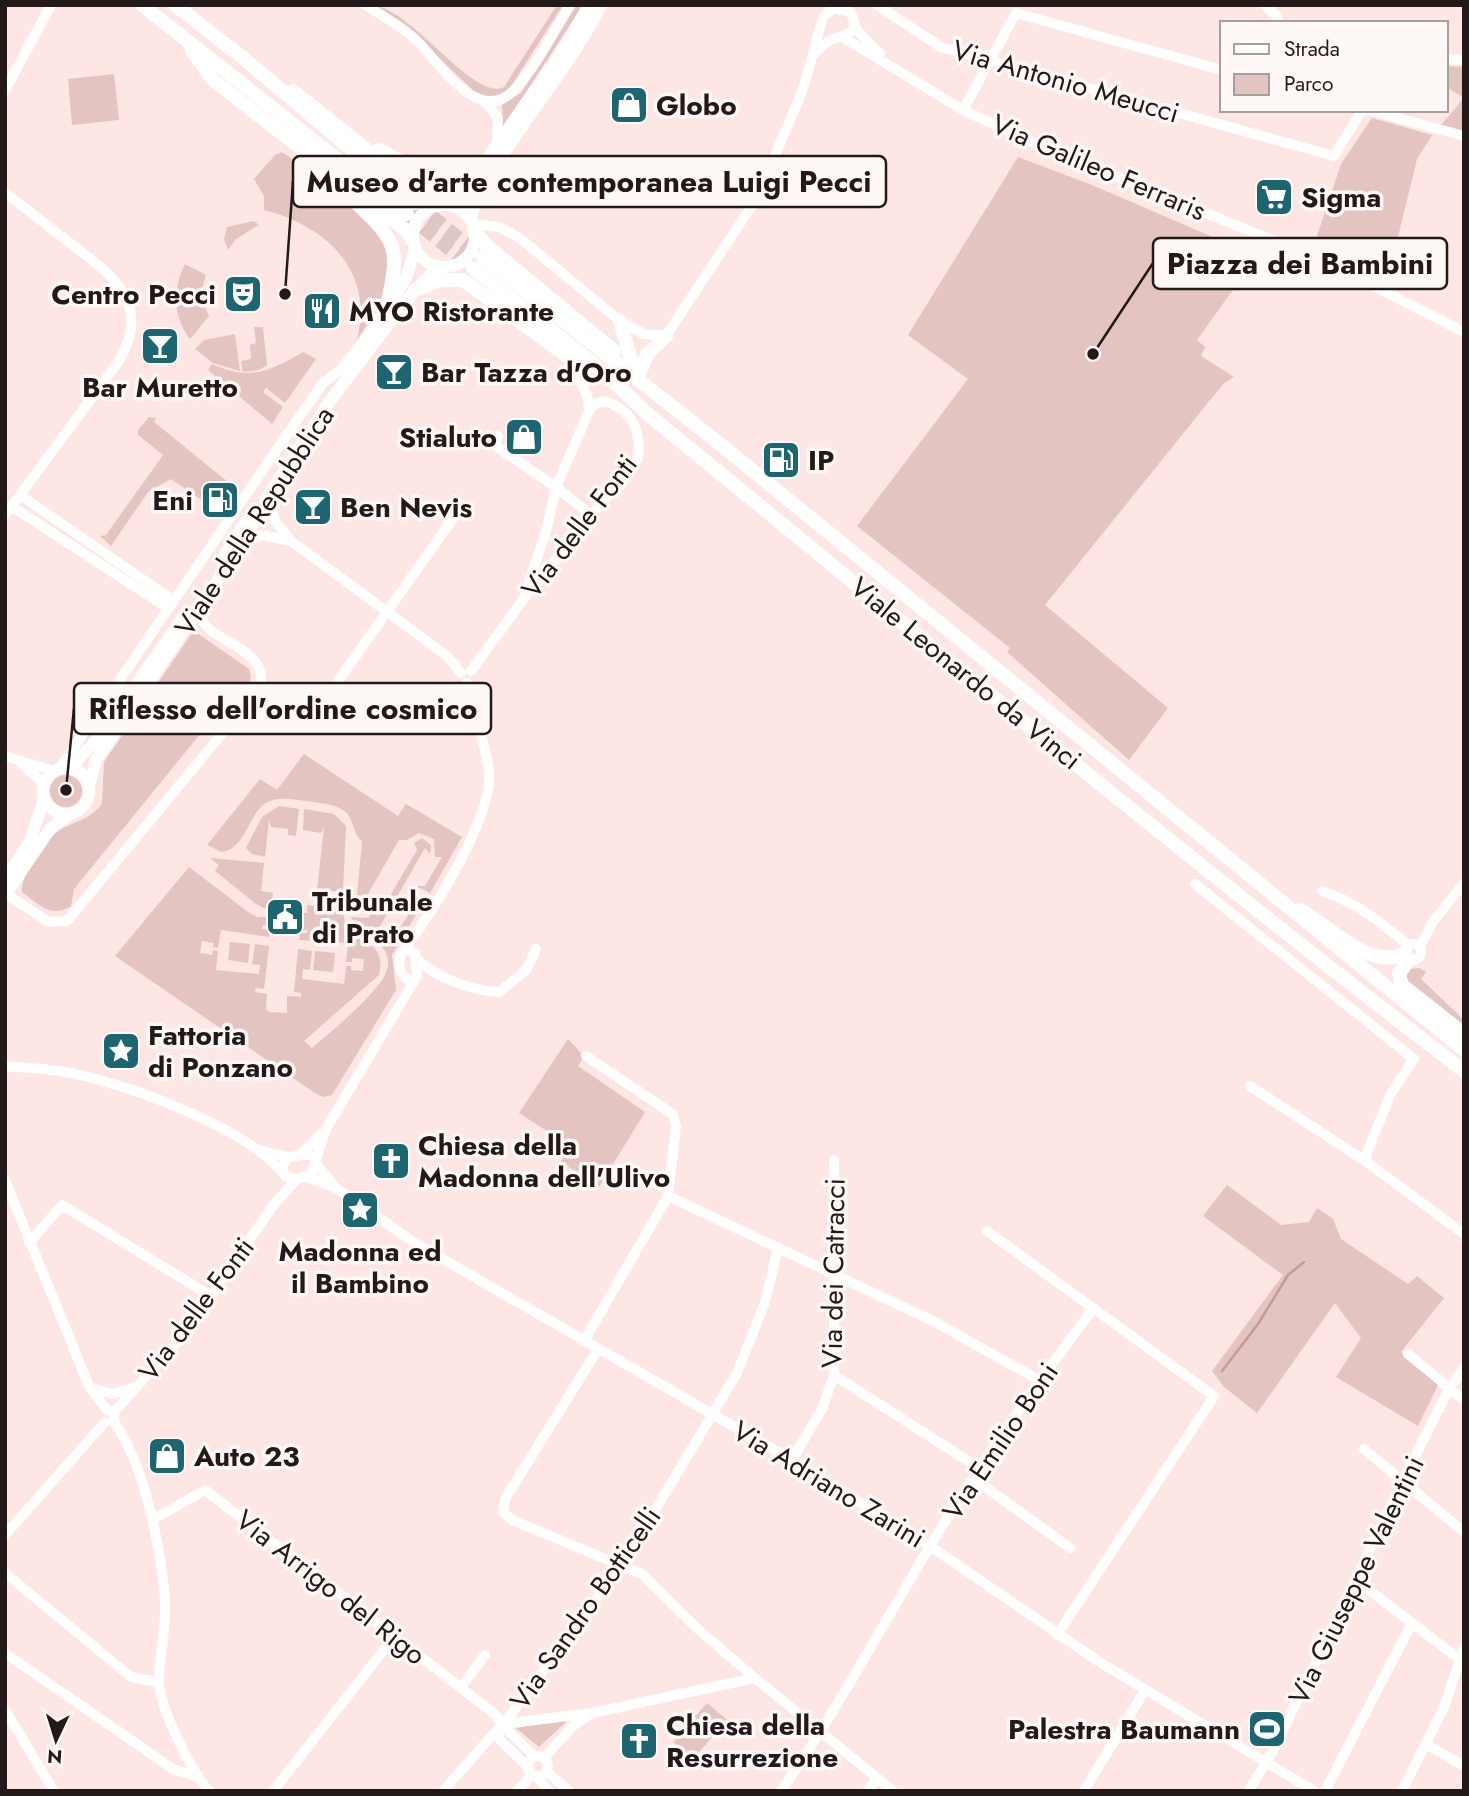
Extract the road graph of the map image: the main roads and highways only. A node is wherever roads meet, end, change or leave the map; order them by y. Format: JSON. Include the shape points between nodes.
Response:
{"nodes":[{"id":1,"x":142,"y":5,"type":"edge"},
{"id":2,"x":175,"y":5,"type":"edge"},
{"id":3,"x":589,"y":5,"type":"edge"},
{"id":4,"x":601,"y":5,"type":"edge"},
{"id":5,"x":183,"y":39,"type":"junction"},
{"id":6,"x":243,"y":58,"type":"junction"},
{"id":7,"x":316,"y":109,"type":"junction"},
{"id":8,"x":315,"y":161,"type":"junction"},
{"id":9,"x":484,"y":164,"type":"junction"},
{"id":10,"x":444,"y":205,"type":"junction"},
{"id":11,"x":472,"y":224,"type":"junction"},
{"id":12,"x":414,"y":244,"type":"junction"},
{"id":13,"x":444,"y":267,"type":"junction"},
{"id":14,"x":475,"y":288,"type":"junction"},
{"id":15,"x":415,"y":290,"type":"junction"},
{"id":16,"x":382,"y":315,"type":"junction"},
{"id":17,"x":620,"y":321,"type":"road end"},
{"id":18,"x":666,"y":336,"type":"road end"},
{"id":19,"x":636,"y":369,"type":"junction"},
{"id":20,"x":648,"y":387,"type":"junction"},
{"id":21,"x":650,"y":416,"type":"junction"},
{"id":22,"x":61,"y":769,"type":"junction"},
{"id":23,"x":89,"y":786,"type":"junction"},
{"id":24,"x":44,"y":798,"type":"junction"},
{"id":25,"x":70,"y":814,"type":"junction"},
{"id":26,"x":5,"y":880,"type":"edge"},
{"id":27,"x":1271,"y":894,"type":"junction"},
{"id":28,"x":6,"y":895,"type":"edge"},
{"id":29,"x":1403,"y":1025,"type":"junction"},
{"id":30,"x":1464,"y":1034,"type":"edge"},
{"id":31,"x":1464,"y":1048,"type":"edge"},
{"id":32,"x":1464,"y":1071,"type":"edge"},
{"id":33,"x":1464,"y":1081,"type":"edge"}],
"edges":[{"from":1,"to":5,"type":"highway"},
{"from":2,"to":6,"type":"highway"},
{"from":3,"to":9,"type":"main road"},
{"from":4,"to":11,"type":"main road","via":[[570,60],[481,190]]},
{"from":5,"to":6,"type":"highway","via":[[411,209]]},
{"from":5,"to":8,"type":"highway","via":[[212,79]]},
{"from":6,"to":7,"type":"highway"},
{"from":7,"to":9,"type":"highway","via":[[380,152],[429,176]]},
{"from":7,"to":10,"type":"highway"},
{"from":8,"to":12,"type":"highway","via":[[407,230]]},
{"from":8,"to":16,"type":"highway","via":[[379,223],[392,243],[395,263]]},
{"from":9,"to":10,"type":"main road"},
{"from":10,"to":11,"type":"main road"},
{"from":10,"to":12,"type":"main road","via":[[419,216]]},
{"from":11,"to":13,"type":"main road","via":[[469,255]]},
{"from":11,"to":19,"type":"highway","via":[[486,245]]},
{"from":12,"to":13,"type":"main road","via":[[421,259]]},
{"from":12,"to":16,"type":"main road","name":"Viale della Repubblica","via":[[409,272]]},
{"from":13,"to":14,"type":"highway"},
{"from":13,"to":15,"type":"main road","name":"Viale della Repubblica"},
{"from":14,"to":15,"type":"highway","via":[[463,280],[449,279]]},
{"from":14,"to":21,"type":"highway"},
{"from":15,"to":23,"type":"main road","name":"Viale della Repubblica","via":[[330,401],[242,544],[96,760]]},
{"from":16,"to":22,"type":"main road","name":"Viale della Repubblica","via":[[124,703],[90,747]]},
{"from":17,"to":19,"type":"highway"},
{"from":18,"to":19,"type":"highway"},
{"from":19,"to":20,"type":"highway"},
{"from":20,"to":21,"type":"highway","name":"Viale Leonardo da Vinci","via":[[478,262]]},
{"from":20,"to":27,"type":"highway","name":"Viale Leonardo da Vinci"},
{"from":21,"to":29,"type":"highway","name":"Viale Leonardo da Vinci"},
{"from":22,"to":23,"type":"main road","via":[[83,775]]},
{"from":22,"to":24,"type":"main road","name":"Viale della Repubblica","via":[[44,784]]},
{"from":23,"to":25,"type":"main road","name":"Viale della Repubblica","via":[[85,804]]},
{"from":24,"to":25,"type":"main road","via":[[52,809]]},
{"from":24,"to":26,"type":"main road","via":[[30,841]]},
{"from":25,"to":28,"type":"main road","name":"Viale della Repubblica","via":[[50,830]]},
{"from":27,"to":30,"type":"highway","via":[[1367,953],[1392,958],[1411,950],[1399,974],[1402,985]]},
{"from":27,"to":31,"type":"highway","name":"Viale Leonardo da Vinci"},
{"from":29,"to":32,"type":"highway","name":"Viale Leonardo da Vinci"},
{"from":29,"to":33,"type":"highway"}]}
